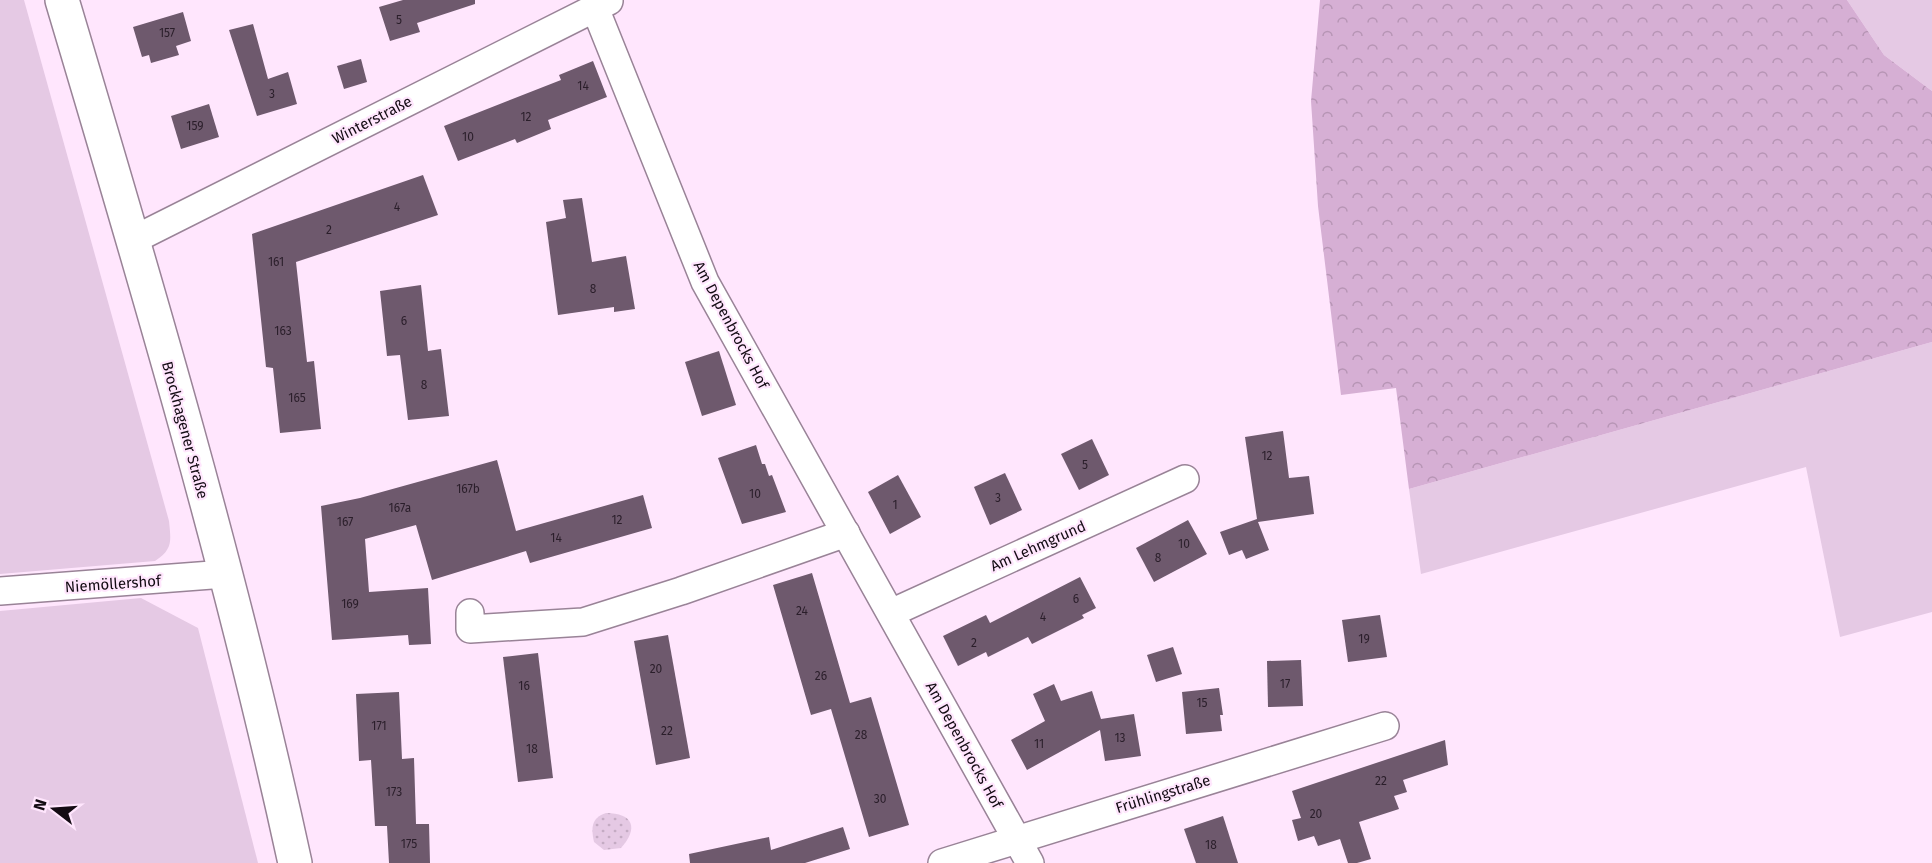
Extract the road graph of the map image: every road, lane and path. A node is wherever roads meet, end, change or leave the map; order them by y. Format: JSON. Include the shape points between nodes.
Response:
{"nodes":[{"id":1,"x":62,"y":0,"type":"edge"},
{"id":2,"x":603,"y":4,"type":"edge"},
{"id":3,"x":133,"y":240,"type":"junction"},
{"id":4,"x":1185,"y":479,"type":"dead end"},
{"id":5,"x":846,"y":533,"type":"junction"},
{"id":6,"x":225,"y":574,"type":"junction"},
{"id":7,"x":0,"y":591,"type":"edge"},
{"id":8,"x":470,"y":613,"type":"dead end"},
{"id":9,"x":891,"y":613,"type":"junction"},
{"id":10,"x":1385,"y":726,"type":"dead end"},
{"id":11,"x":1017,"y":839,"type":"junction"},
{"id":12,"x":295,"y":863,"type":"edge"},
{"id":13,"x":942,"y":863,"type":"edge"},
{"id":14,"x":1030,"y":863,"type":"edge"}],
"edges":[{"from":1,"to":3,"type":"main road","name":"Brockhagener Straße"},
{"from":2,"to":3,"type":"street","name":"Winterstraße"},
{"from":2,"to":5,"type":"street","name":"Am Depenbrocks Hof","via":[[705,282]]},
{"from":3,"to":6,"type":"main road","name":"Brockhagener Straße"},
{"from":4,"to":9,"type":"street","name":"Am Lehmgrund"},
{"from":5,"to":8,"type":"street","via":[[582,622],[470,629]]},
{"from":5,"to":9,"type":"street","name":"Am Depenbrocks Hof"},
{"from":6,"to":7,"type":"street","name":"Niemöllershof"},
{"from":6,"to":12,"type":"main road","name":"Brockhagener Straße"},
{"from":9,"to":11,"type":"street","name":"Am Depenbrocks Hof"},
{"from":10,"to":11,"type":"street","name":"Frühlingstraße"},
{"from":11,"to":13,"type":"street","name":"Frühlingstraße"},
{"from":11,"to":14,"type":"street","name":"Am Depenbrocks Hof"}]}
